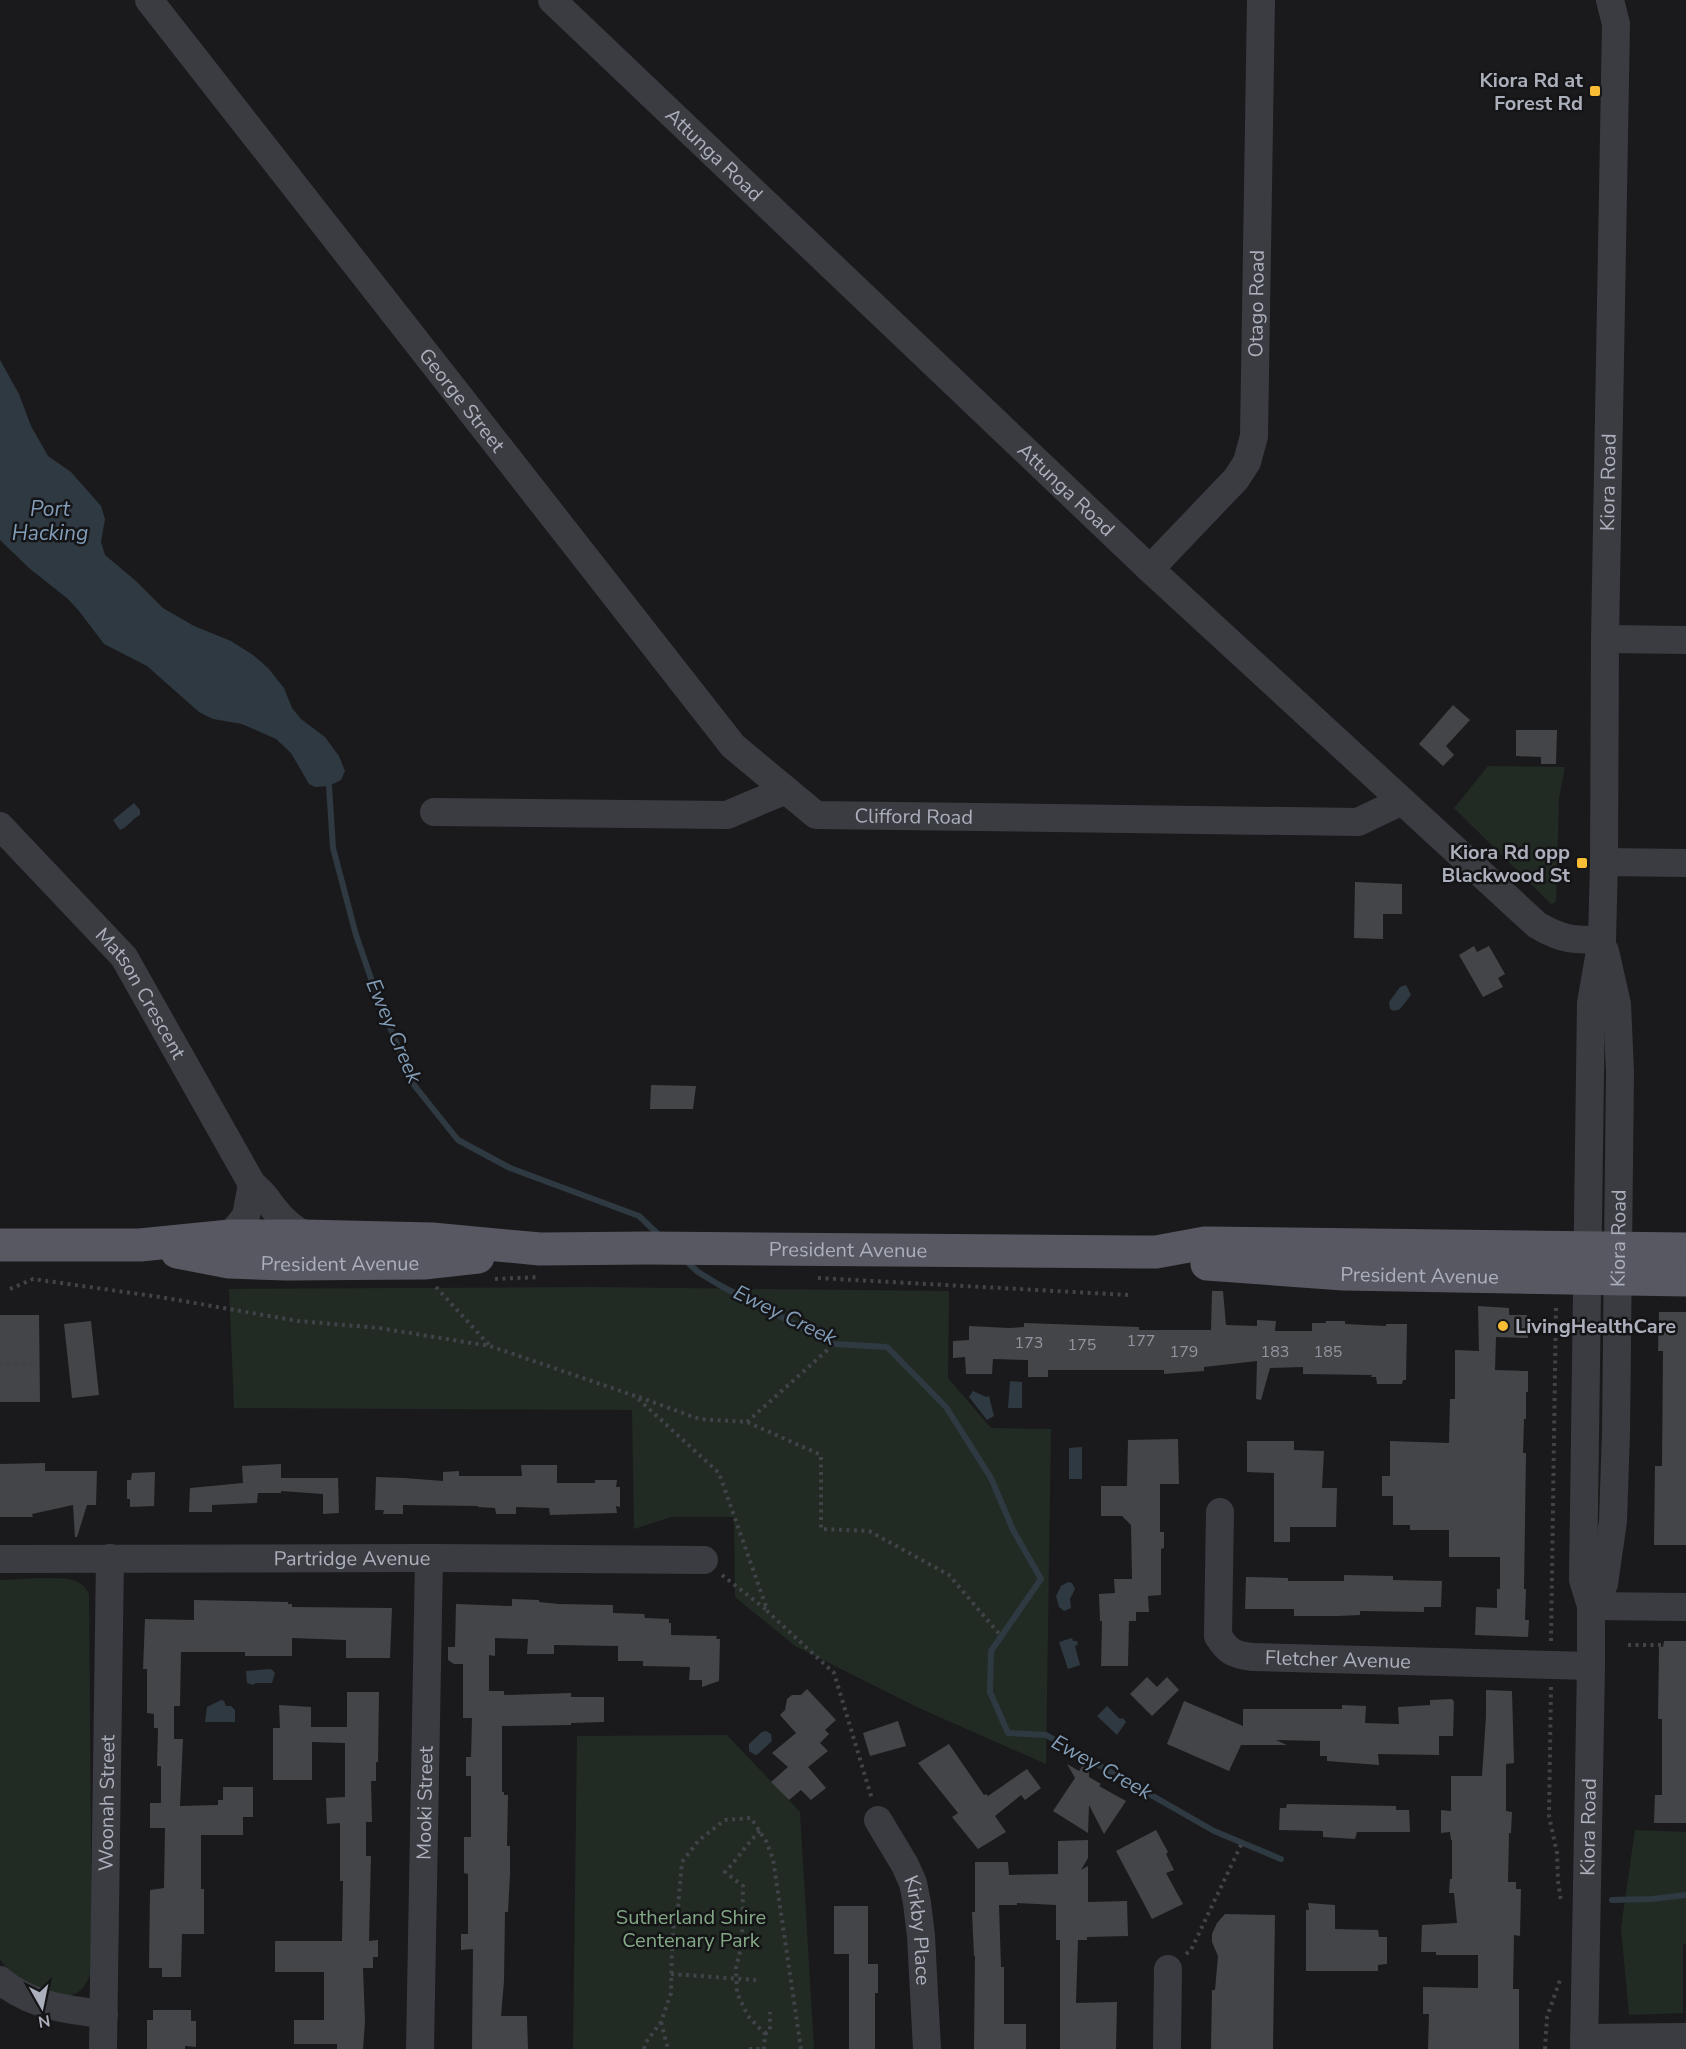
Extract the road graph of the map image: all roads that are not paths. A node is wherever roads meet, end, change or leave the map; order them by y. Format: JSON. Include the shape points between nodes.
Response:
{"nodes":[{"id":1,"x":149,"y":0,"type":"edge"},
{"id":2,"x":552,"y":0,"type":"edge"},
{"id":3,"x":1261,"y":0,"type":"edge"},
{"id":4,"x":1618,"y":8,"type":"edge"},
{"id":5,"x":1150,"y":569,"type":"junction"},
{"id":6,"x":1605,"y":639,"type":"junction"},
{"id":7,"x":1686,"y":640,"type":"edge"},
{"id":8,"x":786,"y":790,"type":"junction"},
{"id":9,"x":1402,"y":801,"type":"junction"},
{"id":10,"x":434,"y":812,"type":"dead end"},
{"id":11,"x":0,"y":826,"type":"edge"},
{"id":12,"x":1604,"y":862,"type":"junction"},
{"id":13,"x":1686,"y":863,"type":"edge"},
{"id":14,"x":1602,"y":940,"type":"junction"},
{"id":15,"x":252,"y":1184,"type":"junction"},
{"id":16,"x":230,"y":1236,"type":"junction"},
{"id":17,"x":306,"y":1236,"type":"junction"},
{"id":18,"x":0,"y":1245,"type":"edge"},
{"id":19,"x":140,"y":1245,"type":"junction"},
{"id":20,"x":540,"y":1249,"type":"junction"},
{"id":21,"x":1686,"y":1249,"type":"edge"},
{"id":22,"x":1602,"y":1263,"type":"junction"},
{"id":23,"x":1686,"y":1280,"type":"edge"},
{"id":24,"x":1220,"y":1512,"type":"dead end"},
{"id":25,"x":110,"y":1558,"type":"junction"},
{"id":26,"x":429,"y":1558,"type":"junction"},
{"id":27,"x":0,"y":1559,"type":"edge"},
{"id":28,"x":704,"y":1560,"type":"road end"},
{"id":29,"x":1591,"y":1606,"type":"junction"},
{"id":30,"x":1686,"y":1607,"type":"edge"},
{"id":31,"x":1592,"y":1666,"type":"junction"},
{"id":32,"x":878,"y":1820,"type":"road end"},
{"id":33,"x":1168,"y":1969,"type":"dead end"},
{"id":34,"x":0,"y":1980,"type":"edge"},
{"id":35,"x":104,"y":2014,"type":"junction"},
{"id":36,"x":1686,"y":2037,"type":"edge"},
{"id":37,"x":1584,"y":2043,"type":"edge"},
{"id":38,"x":103,"y":2049,"type":"edge"},
{"id":39,"x":420,"y":2049,"type":"edge"},
{"id":40,"x":927,"y":2049,"type":"edge"},
{"id":41,"x":1167,"y":2049,"type":"edge"}],
"edges":[{"from":1,"to":8,"type":"street","name":"George Street","via":[[733,746]]},
{"from":2,"to":5,"type":"street","name":"Attunga Road"},
{"from":3,"to":5,"type":"street","name":"Otago Road","via":[[1254,436],[1247,462],[1236,479]]},
{"from":4,"to":6,"type":"street","name":"Kiora Road"},
{"from":5,"to":9,"type":"street","name":"Attunga Road"},
{"from":6,"to":7,"type":"street"},
{"from":6,"to":12,"type":"street","name":"Kiora Road"},
{"from":8,"to":9,"type":"street","name":"Clifford Road","via":[[816,815],[1358,822]]},
{"from":8,"to":10,"type":"street","via":[[727,815]]},
{"from":9,"to":14,"type":"street","name":"Attunga Road","via":[[1537,925],[1572,940]]},
{"from":11,"to":15,"type":"street","name":"Matson Crescent","via":[[124,957]]},
{"from":12,"to":13,"type":"street"},
{"from":12,"to":14,"type":"street","name":"Kiora Road"},
{"from":14,"to":22,"type":"street","name":"Kiora Road","via":[[1617,1004],[1620,1072]]},
{"from":15,"to":16,"type":"street","via":[[246,1216]]},
{"from":15,"to":17,"type":"street","name":"Matson Crescent","via":[[264,1193],[284,1221]]},
{"from":16,"to":17,"type":"main road","name":"President Avenue"},
{"from":16,"to":19,"type":"main road","name":"President Avenue"},
{"from":17,"to":20,"type":"main road","name":"President Avenue","via":[[432,1239]]},
{"from":18,"to":19,"type":"main road","name":"President Avenue"},
{"from":19,"to":20,"type":"main road","name":"President Avenue","via":[[229,1262],[286,1264],[424,1263]]},
{"from":20,"to":22,"type":"main road","name":"President Avenue","via":[[1156,1252],[1205,1264],[1343,1274]]},
{"from":21,"to":22,"type":"main road","name":"President Avenue"},
{"from":22,"to":23,"type":"main road","name":"President Avenue"},
{"from":22,"to":29,"type":"street","name":"Kiora Road","via":[[1583,1580]]},
{"from":24,"to":31,"type":"street","name":"Fletcher Avenue","via":[[1218,1635],[1235,1655]]},
{"from":25,"to":26,"type":"street","name":"Partridge Avenue"},
{"from":25,"to":27,"type":"street","name":"Partridge Avenue"},
{"from":25,"to":35,"type":"street","name":"Woonah Street"},
{"from":26,"to":28,"type":"street","name":"Partridge Avenue"},
{"from":26,"to":39,"type":"street","name":"Mooki Street"},
{"from":29,"to":30,"type":"street"},
{"from":29,"to":31,"type":"street","name":"Kiora Road"},
{"from":31,"to":37,"type":"street","name":"Kiora Road"},
{"from":32,"to":40,"type":"street","name":"Kirkby Place","via":[[905,1865],[918,1903]]},
{"from":33,"to":41,"type":"street"},
{"from":34,"to":35,"type":"street","via":[[28,1999],[46,2005]]},
{"from":35,"to":38,"type":"street","name":"Woonah Street"},
{"from":36,"to":37,"type":"street"}]}
